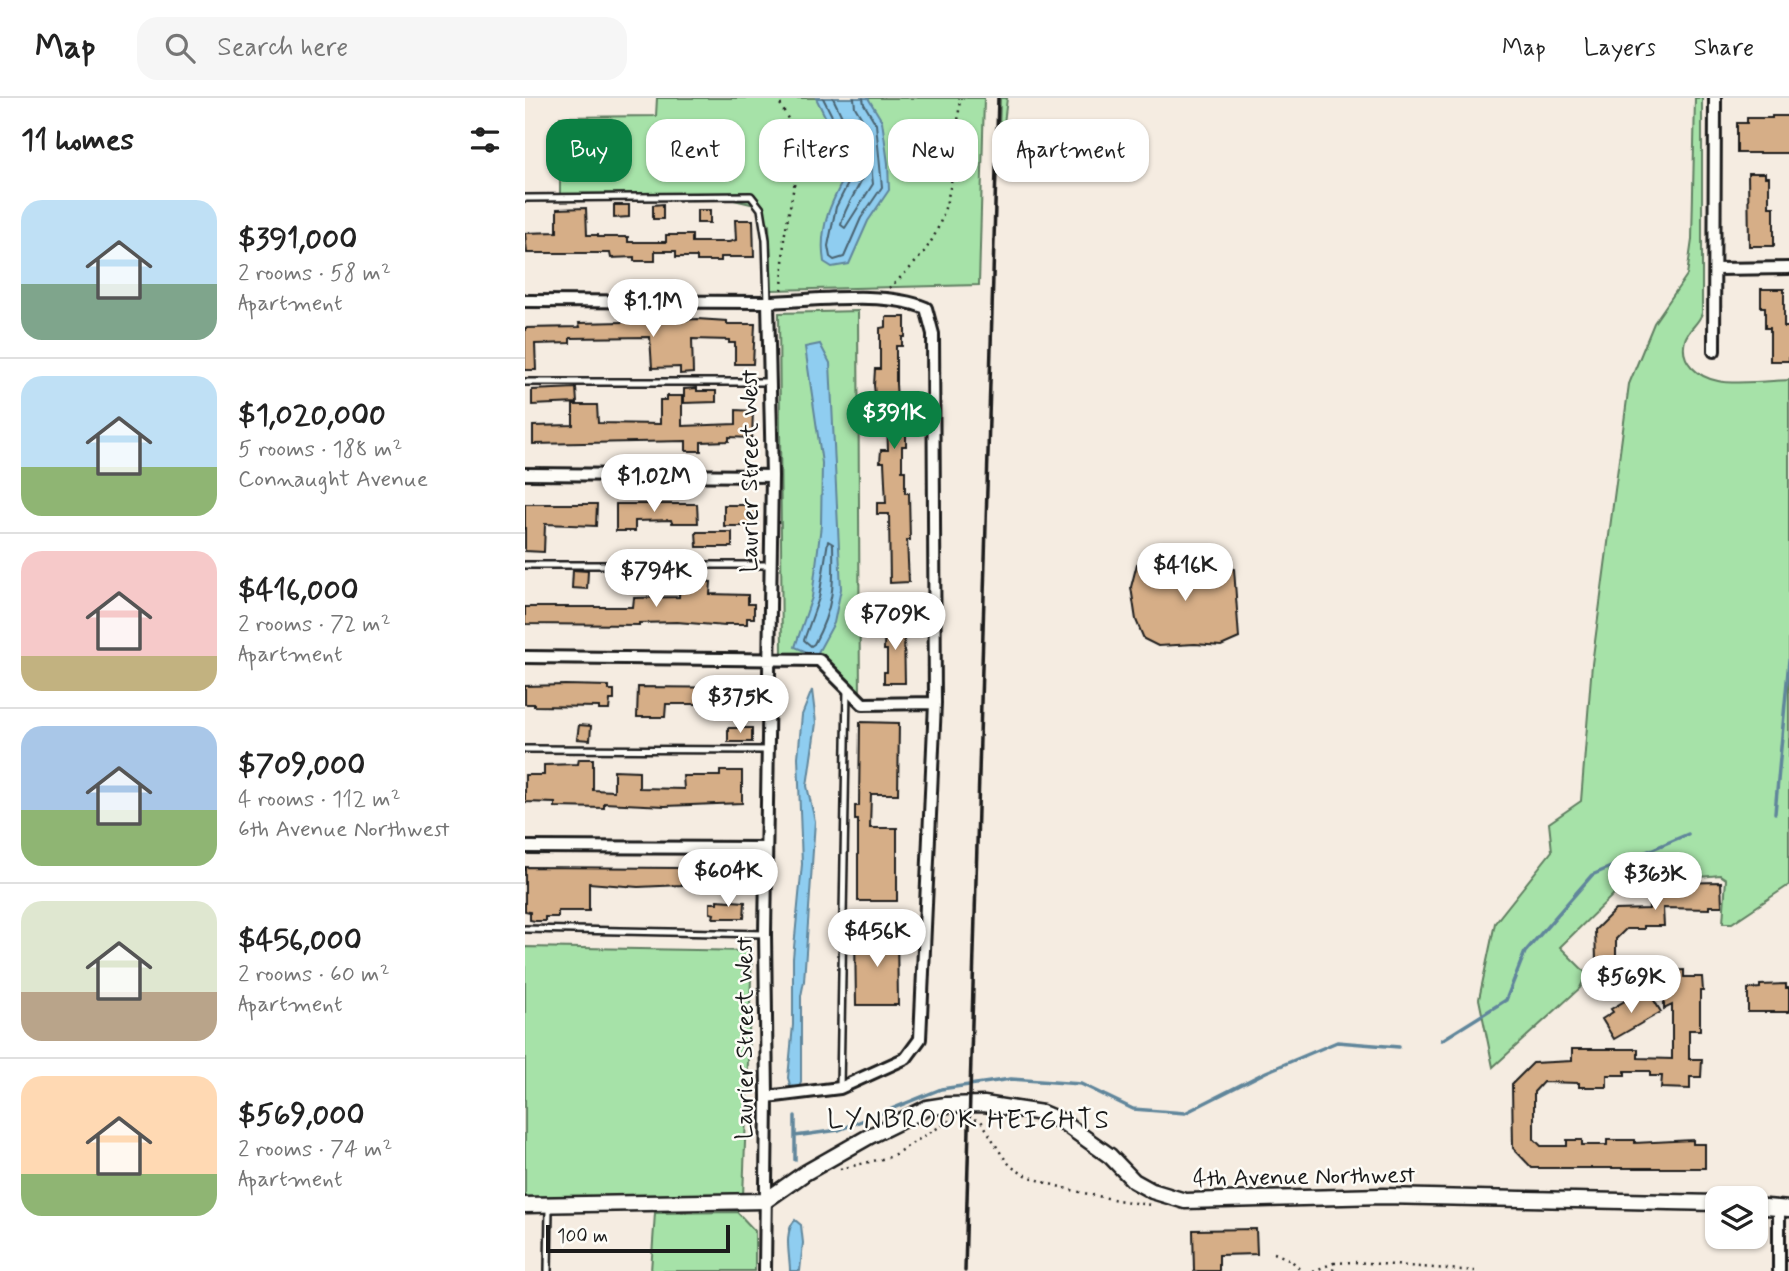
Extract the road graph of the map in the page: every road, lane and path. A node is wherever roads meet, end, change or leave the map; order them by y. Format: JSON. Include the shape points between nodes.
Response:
{"nodes":[{"id":1,"x":777,"y":98,"type":"edge"},
{"id":2,"x":960,"y":98,"type":"edge"},
{"id":3,"x":1715,"y":98,"type":"edge"},
{"id":4,"x":525,"y":198,"type":"edge"},
{"id":5,"x":1789,"y":268,"type":"edge"},
{"id":6,"x":1716,"y":269,"type":"junction"},
{"id":7,"x":875,"y":299,"type":"junction"},
{"id":8,"x":525,"y":301,"type":"edge"},
{"id":9,"x":782,"y":301,"type":"junction"},
{"id":10,"x":768,"y":302,"type":"junction"},
{"id":11,"x":1714,"y":351,"type":"dead end"},
{"id":12,"x":525,"y":382,"type":"edge"},
{"id":13,"x":771,"y":382,"type":"junction"},
{"id":14,"x":525,"y":474,"type":"edge"},
{"id":15,"x":772,"y":476,"type":"junction"},
{"id":16,"x":525,"y":565,"type":"edge"},
{"id":17,"x":771,"y":565,"type":"junction"},
{"id":18,"x":525,"y":657,"type":"edge"},
{"id":19,"x":770,"y":659,"type":"junction"},
{"id":20,"x":847,"y":688,"type":"junction"},
{"id":21,"x":935,"y":703,"type":"junction"},
{"id":22,"x":525,"y":749,"type":"edge"},
{"id":23,"x":767,"y":750,"type":"junction"},
{"id":24,"x":525,"y":848,"type":"edge"},
{"id":25,"x":766,"y":848,"type":"junction"},
{"id":26,"x":525,"y":929,"type":"edge"},
{"id":27,"x":765,"y":934,"type":"junction"},
{"id":28,"x":840,"y":1087,"type":"junction"},
{"id":29,"x":767,"y":1097,"type":"junction"},
{"id":30,"x":835,"y":1170,"type":"dead end"},
{"id":31,"x":765,"y":1200,"type":"junction"},
{"id":32,"x":1705,"y":1203,"type":"edge"},
{"id":33,"x":525,"y":1205,"type":"edge"},
{"id":34,"x":549,"y":1205,"type":"junction"},
{"id":35,"x":1155,"y":1206,"type":"dead end"},
{"id":36,"x":1784,"y":1208,"type":"edge"},
{"id":37,"x":1275,"y":1253,"type":"dead end"},
{"id":38,"x":1334,"y":1263,"type":"junction"},
{"id":39,"x":548,"y":1271,"type":"edge"},
{"id":40,"x":765,"y":1271,"type":"edge"},
{"id":41,"x":1301,"y":1271,"type":"edge"},
{"id":42,"x":1313,"y":1271,"type":"edge"},
{"id":43,"x":1333,"y":1271,"type":"edge"},
{"id":44,"x":1475,"y":1271,"type":"edge"},
{"id":45,"x":1779,"y":1271,"type":"edge"}],
"edges":[{"from":1,"to":9,"type":"path","via":[[794,130],[799,160],[784,238]]},
{"from":2,"to":7,"type":"path","via":[[952,178],[936,231],[909,270]]},
{"from":3,"to":6,"type":"street"},
{"from":4,"to":10,"type":"lane","via":[[751,196],[761,209]]},
{"from":5,"to":6,"type":"street"},
{"from":6,"to":11,"type":"street"},
{"from":7,"to":9,"type":"street"},
{"from":7,"to":21,"type":"street","via":[[909,300],[926,308],[933,334]]},
{"from":8,"to":10,"type":"street"},
{"from":9,"to":10,"type":"street"},
{"from":10,"to":13,"type":"street","name":"Laurier Street West"},
{"from":12,"to":13,"type":"lane"},
{"from":13,"to":15,"type":"street","name":"Laurier Street West"},
{"from":14,"to":15,"type":"street"},
{"from":15,"to":17,"type":"street","name":"Laurier Street West"},
{"from":16,"to":17,"type":"lane"},
{"from":17,"to":19,"type":"street","name":"Laurier Street West"},
{"from":18,"to":19,"type":"street"},
{"from":19,"to":20,"type":"street","via":[[819,660]]},
{"from":19,"to":23,"type":"street","name":"Laurier Street West"},
{"from":20,"to":21,"type":"street","via":[[863,704]]},
{"from":20,"to":28,"type":"lane"},
{"from":21,"to":28,"type":"street","via":[[920,1039],[906,1058]]},
{"from":22,"to":23,"type":"lane"},
{"from":23,"to":25,"type":"street","name":"Laurier Street West"},
{"from":24,"to":25,"type":"street"},
{"from":25,"to":27,"type":"street","name":"Laurier Street West"},
{"from":26,"to":27,"type":"lane"},
{"from":27,"to":29,"type":"street","name":"Laurier Street West"},
{"from":28,"to":29,"type":"street"},
{"from":29,"to":31,"type":"street","name":"Laurier Street West"},
{"from":30,"to":35,"type":"path","via":[[890,1157],[964,1118],[981,1121],[1010,1165],[1024,1174],[1114,1201]]},
{"from":31,"to":32,"type":"street","name":"4th Avenue Northwest","via":[[870,1136],[927,1108],[984,1104],[1042,1113],[1061,1121],[1110,1156],[1135,1181],[1185,1201],[1383,1196]]},
{"from":31,"to":34,"type":"street"},
{"from":31,"to":40,"type":"street","name":"Laurier Street West"},
{"from":33,"to":34,"type":"street"},
{"from":34,"to":39,"type":"lane"},
{"from":36,"to":45,"type":"street"},
{"from":37,"to":41,"type":"path"},
{"from":38,"to":42,"type":"path"},
{"from":38,"to":43,"type":"path"},
{"from":38,"to":44,"type":"path"}]}
